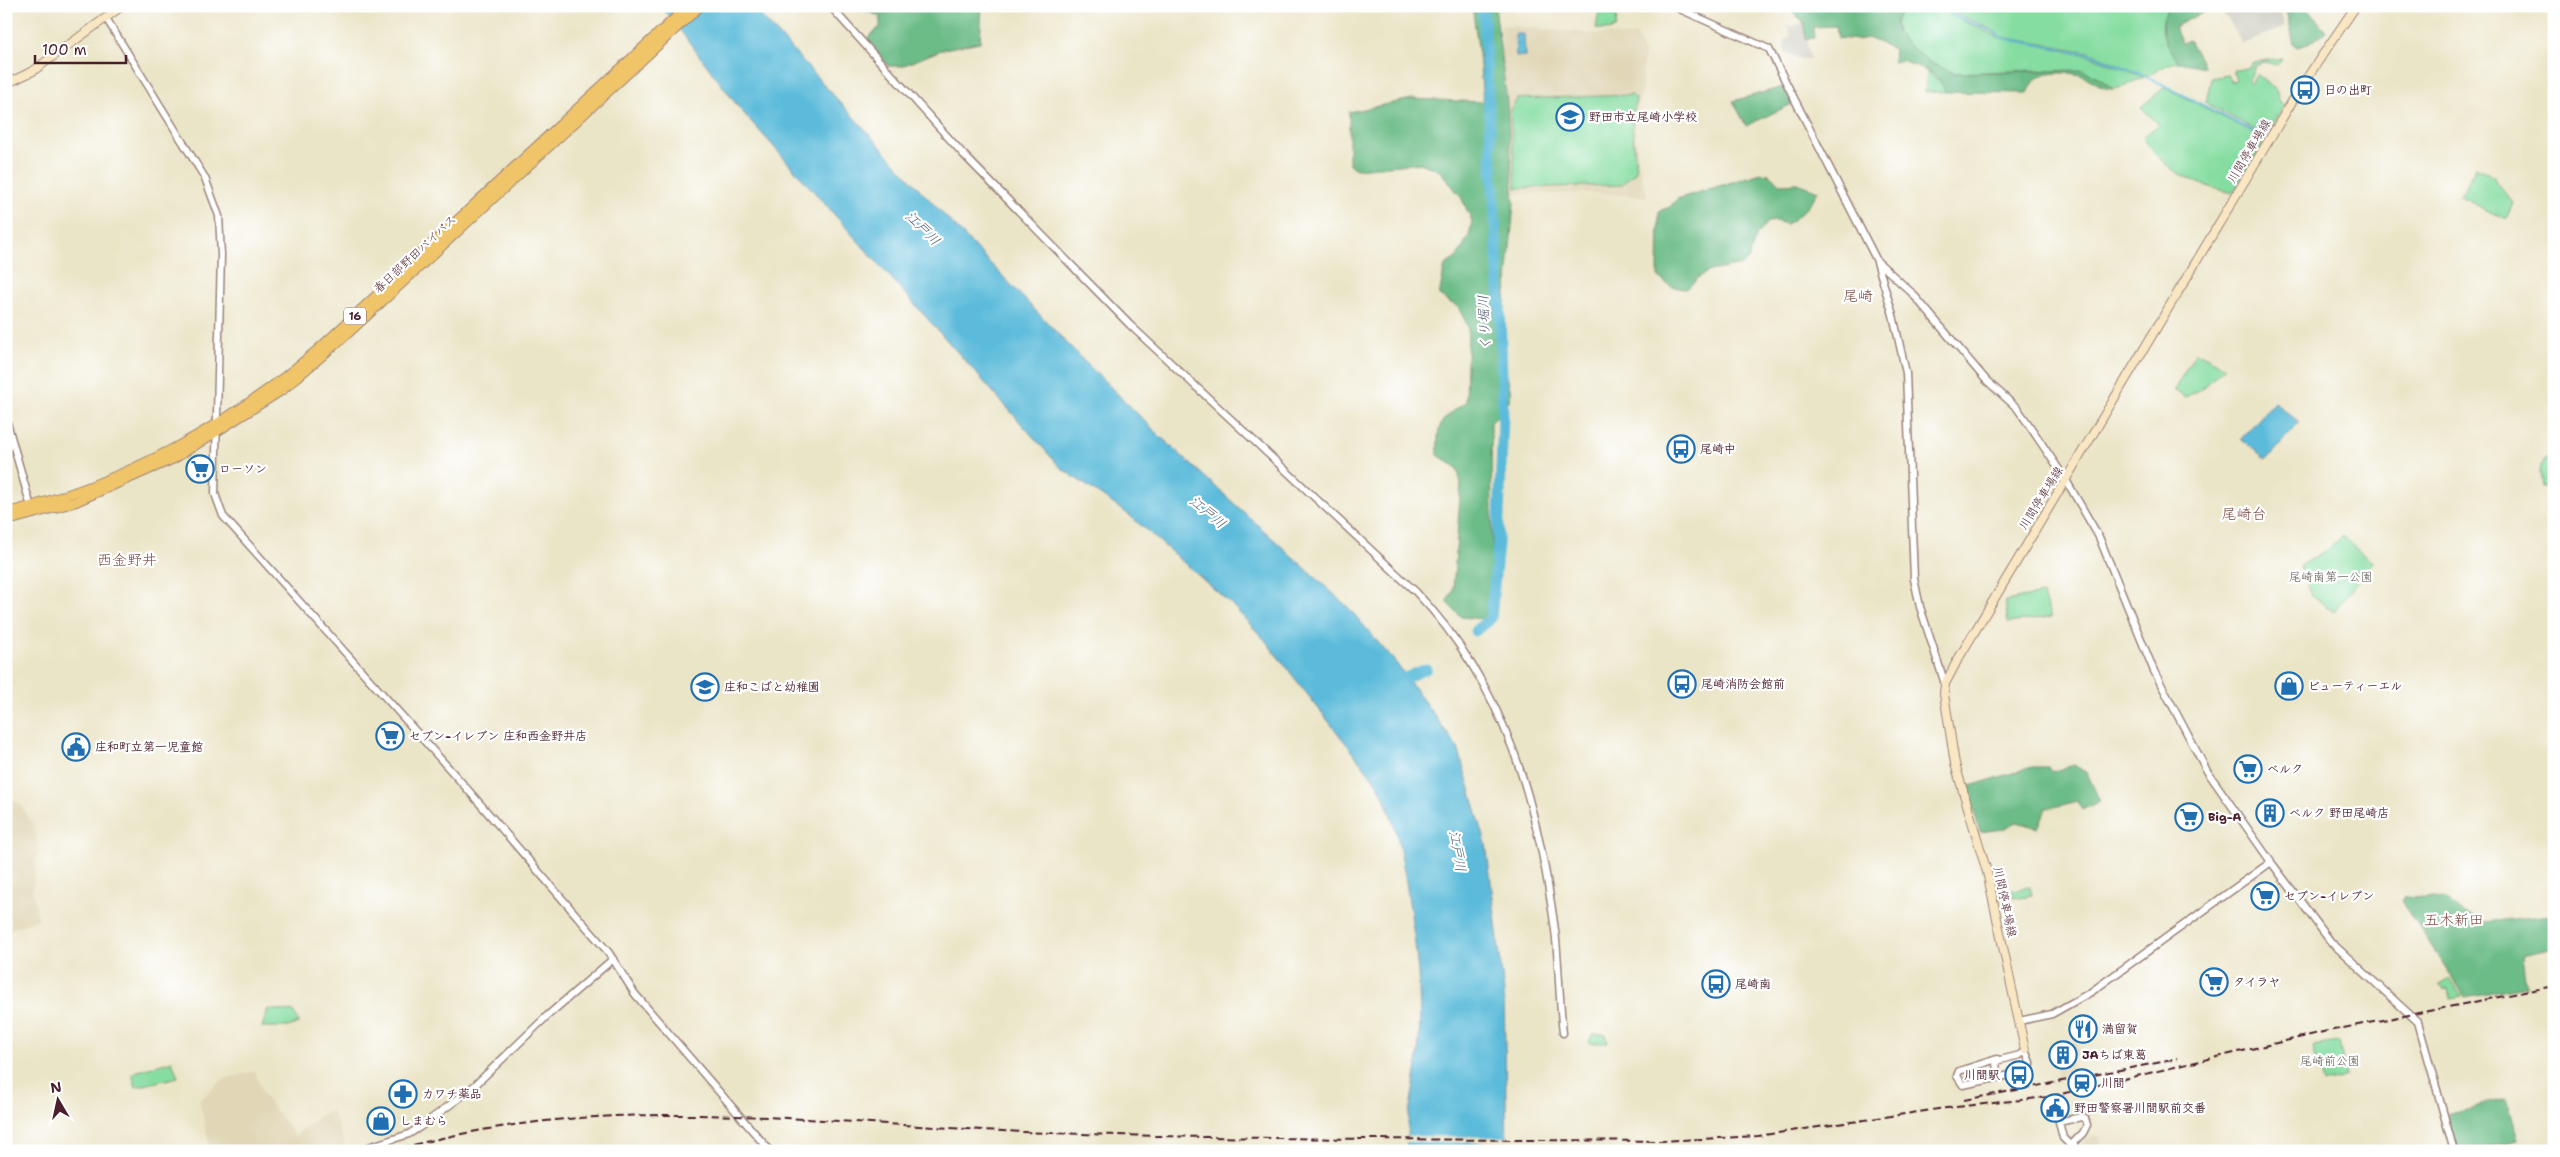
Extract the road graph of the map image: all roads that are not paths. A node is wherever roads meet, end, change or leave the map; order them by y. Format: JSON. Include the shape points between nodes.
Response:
{"nodes":[{"id":1,"x":122,"y":6,"type":"edge"},
{"id":2,"x":688,"y":6,"type":"edge"},
{"id":3,"x":700,"y":6,"type":"edge"},
{"id":4,"x":830,"y":6,"type":"edge"},
{"id":5,"x":1673,"y":6,"type":"edge"},
{"id":6,"x":2356,"y":6,"type":"edge"},
{"id":7,"x":106,"y":18,"type":"junction"},
{"id":8,"x":6,"y":84,"type":"edge"},
{"id":9,"x":487,"y":199,"type":"junction"},
{"id":10,"x":1877,"y":261,"type":"junction"},
{"id":11,"x":6,"y":418,"type":"edge"},
{"id":12,"x":216,"y":424,"type":"junction"},
{"id":13,"x":216,"y":434,"type":"junction"},
{"id":14,"x":2066,"y":480,"type":"junction"},
{"id":15,"x":31,"y":507,"type":"junction"},
{"id":16,"x":6,"y":513,"type":"edge"},
{"id":17,"x":6,"y":521,"type":"edge"},
{"id":18,"x":1945,"y":684,"type":"junction"},
{"id":19,"x":2271,"y":862,"type":"junction"},
{"id":20,"x":613,"y":959,"type":"junction"},
{"id":21,"x":2019,"y":1021,"type":"junction"},
{"id":22,"x":1563,"y":1032,"type":"dead end"},
{"id":23,"x":2024,"y":1054,"type":"junction"},
{"id":24,"x":1999,"y":1059,"type":"junction"},
{"id":25,"x":2001,"y":1077,"type":"junction"},
{"id":26,"x":2075,"y":1150,"type":"edge"},
{"id":27,"x":356,"y":1151,"type":"edge"},
{"id":28,"x":770,"y":1151,"type":"edge"},
{"id":29,"x":2454,"y":1151,"type":"edge"}],
"edges":[{"from":1,"to":7,"type":"main road"},
{"from":2,"to":9,"type":"highway","name":"春日部野田バイパス","number":"16"},
{"from":3,"to":9,"type":"highway","name":"春日部野田バイパス","number":"16"},
{"from":4,"to":22,"type":"street","via":[[964,155],[1130,325],[1416,592],[1457,640],[1496,708],[1538,824],[1555,933]]},
{"from":5,"to":10,"type":"street","via":[[1769,49]]},
{"from":6,"to":14,"type":"main road","name":"川間停車場線","via":[[2302,85]]},
{"from":7,"to":8,"type":"main road","via":[[33,71]]},
{"from":7,"to":12,"type":"street","via":[[205,178],[216,204],[221,238]]},
{"from":9,"to":12,"type":"highway","name":"春日部野田バイパス","number":"16","via":[[305,362]]},
{"from":9,"to":13,"type":"highway","name":"春日部野田バイパス","number":"16","via":[[318,361],[282,390]]},
{"from":10,"to":14,"type":"street","via":[[1912,292],[1986,380],[2017,408]]},
{"from":10,"to":18,"type":"street","via":[[1906,373],[1916,592]]},
{"from":11,"to":15,"type":"street"},
{"from":12,"to":13,"type":"street"},
{"from":12,"to":15,"type":"highway","name":"春日部野田バイパス","number":"16","via":[[172,450],[102,483]]},
{"from":13,"to":17,"type":"highway","name":"春日部野田バイパス","number":"16","via":[[173,459],[106,489],[74,502]]},
{"from":13,"to":20,"type":"street","via":[[215,494],[223,516],[450,770]]},
{"from":14,"to":18,"type":"main road","name":"川間停車場線"},
{"from":14,"to":19,"type":"street","via":[[2098,537],[2154,671],[2180,723],[2207,771]]},
{"from":15,"to":16,"type":"highway","name":"春日部野田バイパス","number":"16"},
{"from":18,"to":21,"type":"main road","name":"川間停車場線","via":[[1955,764],[1987,872]]},
{"from":19,"to":21,"type":"street","via":[[2090,992],[2052,1014]]},
{"from":19,"to":29,"type":"street","via":[[2331,942],[2418,1022]]},
{"from":20,"to":27,"type":"street","via":[[470,1090],[434,1117],[409,1134]]},
{"from":20,"to":28,"type":"street","via":[[635,994]]},
{"from":21,"to":23,"type":"main road","name":"川間停車場線"},
{"from":23,"to":24,"type":"street"},
{"from":23,"to":25,"type":"street","via":[[2031,1067],[2027,1071]]},
{"from":24,"to":25,"type":"street","via":[[1995,1064],[1997,1075]]},
{"from":24,"to":25,"type":"street","via":[[1960,1071],[1957,1076],[1963,1085]]},
{"from":26,"to":26,"type":"street","via":[[2061,1134],[2059,1122],[2081,1116],[2086,1120],[2086,1129],[2076,1139]]}]}
